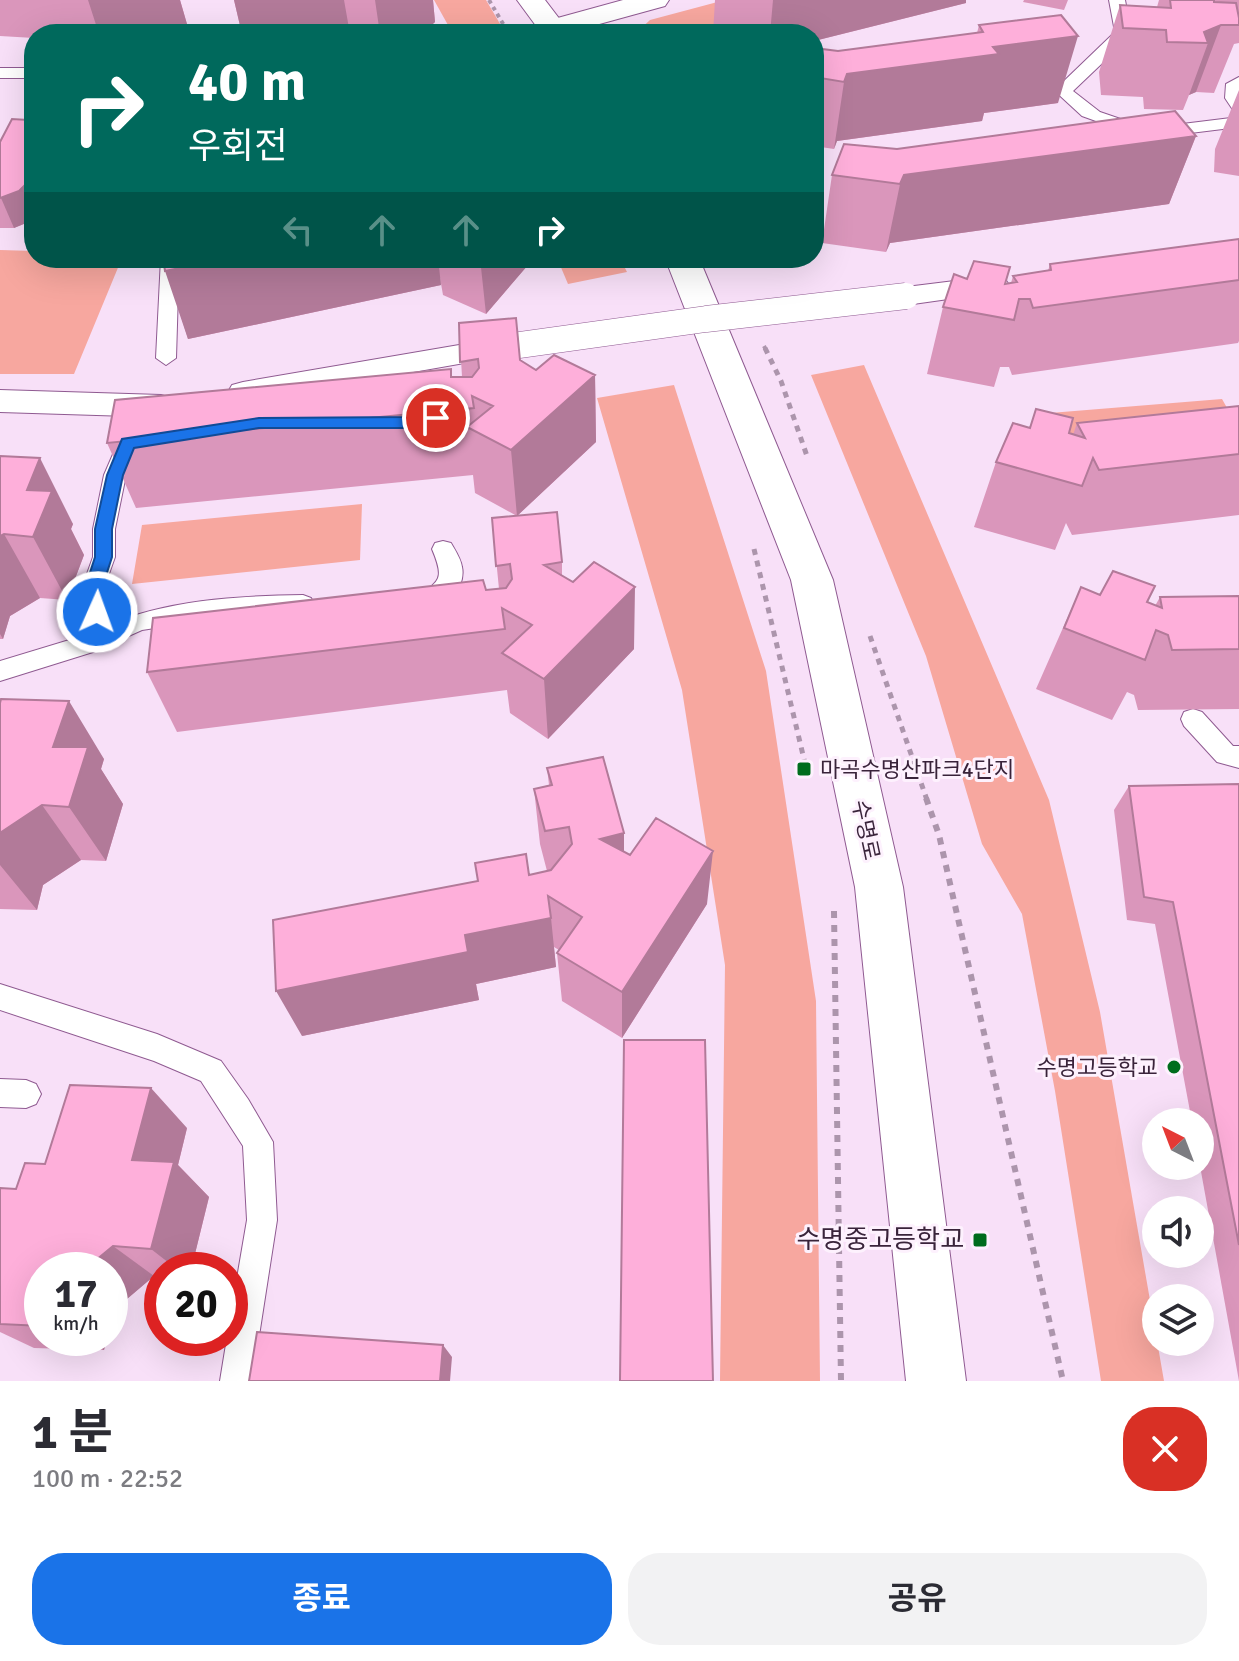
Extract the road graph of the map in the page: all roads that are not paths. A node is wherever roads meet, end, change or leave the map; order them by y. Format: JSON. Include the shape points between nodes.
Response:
{"nodes":[{"id":1,"x":531,"y":0,"type":"edge"},
{"id":2,"x":655,"y":0,"type":"edge"},
{"id":3,"x":1117,"y":0,"type":"edge"},
{"id":4,"x":550,"y":24,"type":"edge"},
{"id":5,"x":578,"y":24,"type":"edge"},
{"id":6,"x":1017,"y":63,"type":"edge"},
{"id":7,"x":0,"y":73,"type":"edge"},
{"id":8,"x":24,"y":73,"type":"edge"},
{"id":9,"x":1239,"y":82,"type":"edge"},
{"id":10,"x":0,"y":88,"type":"edge"},
{"id":11,"x":24,"y":89,"type":"edge"},
{"id":12,"x":1064,"y":91,"type":"junction"},
{"id":13,"x":1239,"y":106,"type":"edge"},
{"id":14,"x":1239,"y":122,"type":"edge"},
{"id":15,"x":1145,"y":133,"type":"junction"},
{"id":16,"x":1120,"y":143,"type":"edge"},
{"id":17,"x":170,"y":268,"type":"edge"},
{"id":18,"x":687,"y":268,"type":"edge"},
{"id":19,"x":1016,"y":282,"type":"edge"},
{"id":20,"x":166,"y":358,"type":"dead end"},
{"id":21,"x":222,"y":396,"type":"edge"},
{"id":22,"x":0,"y":401,"type":"edge"},
{"id":23,"x":191,"y":401,"type":"edge"},
{"id":24,"x":157,"y":438,"type":"edge"},
{"id":25,"x":443,"y":549,"type":"dead end"},
{"id":26,"x":329,"y":605,"type":"edge"},
{"id":27,"x":403,"y":612,"type":"edge"},
{"id":28,"x":85,"y":645,"type":"junction"},
{"id":29,"x":0,"y":671,"type":"edge"},
{"id":30,"x":1193,"y":719,"type":"dead end"},
{"id":31,"x":1239,"y":757,"type":"edge"},
{"id":32,"x":0,"y":997,"type":"edge"},
{"id":33,"x":236,"y":1381,"type":"edge"},
{"id":34,"x":936,"y":1381,"type":"edge"}],
"edges":[{"from":1,"to":4,"type":"main road"},
{"from":2,"to":5,"type":"main road"},
{"from":3,"to":12,"type":"lane","via":[[1123,32],[1110,51]]},
{"from":6,"to":12,"type":"lane","via":[[1051,76]]},
{"from":7,"to":8,"type":"lane"},
{"from":9,"to":13,"type":"lane","via":[[1233,98]]},
{"from":10,"to":11,"type":"lane"},
{"from":12,"to":15,"type":"lane","via":[[1106,122]]},
{"from":14,"to":15,"type":"lane"},
{"from":15,"to":16,"type":"lane"},
{"from":17,"to":20,"type":"lane"},
{"from":18,"to":34,"type":"main road","name":"수명로","via":[[812,580],[879,887]]},
{"from":19,"to":21,"type":"street","bridge":true,"via":[[506,347]]},
{"from":22,"to":23,"type":"street","via":[[159,406]]},
{"from":24,"to":28,"type":"lane","via":[[127,443],[115,475],[104,557],[94,585],[97,612]]},
{"from":25,"to":27,"type":"lane","via":[[452,569],[449,587],[428,606]]},
{"from":26,"to":28,"type":"lane","via":[[246,605],[139,621]]},
{"from":28,"to":29,"type":"lane"},
{"from":30,"to":31,"type":"lane","via":[[1226,755]]},
{"from":32,"to":33,"type":"lane","via":[[211,1071],[238,1109],[258,1142],[262,1220]]}]}
